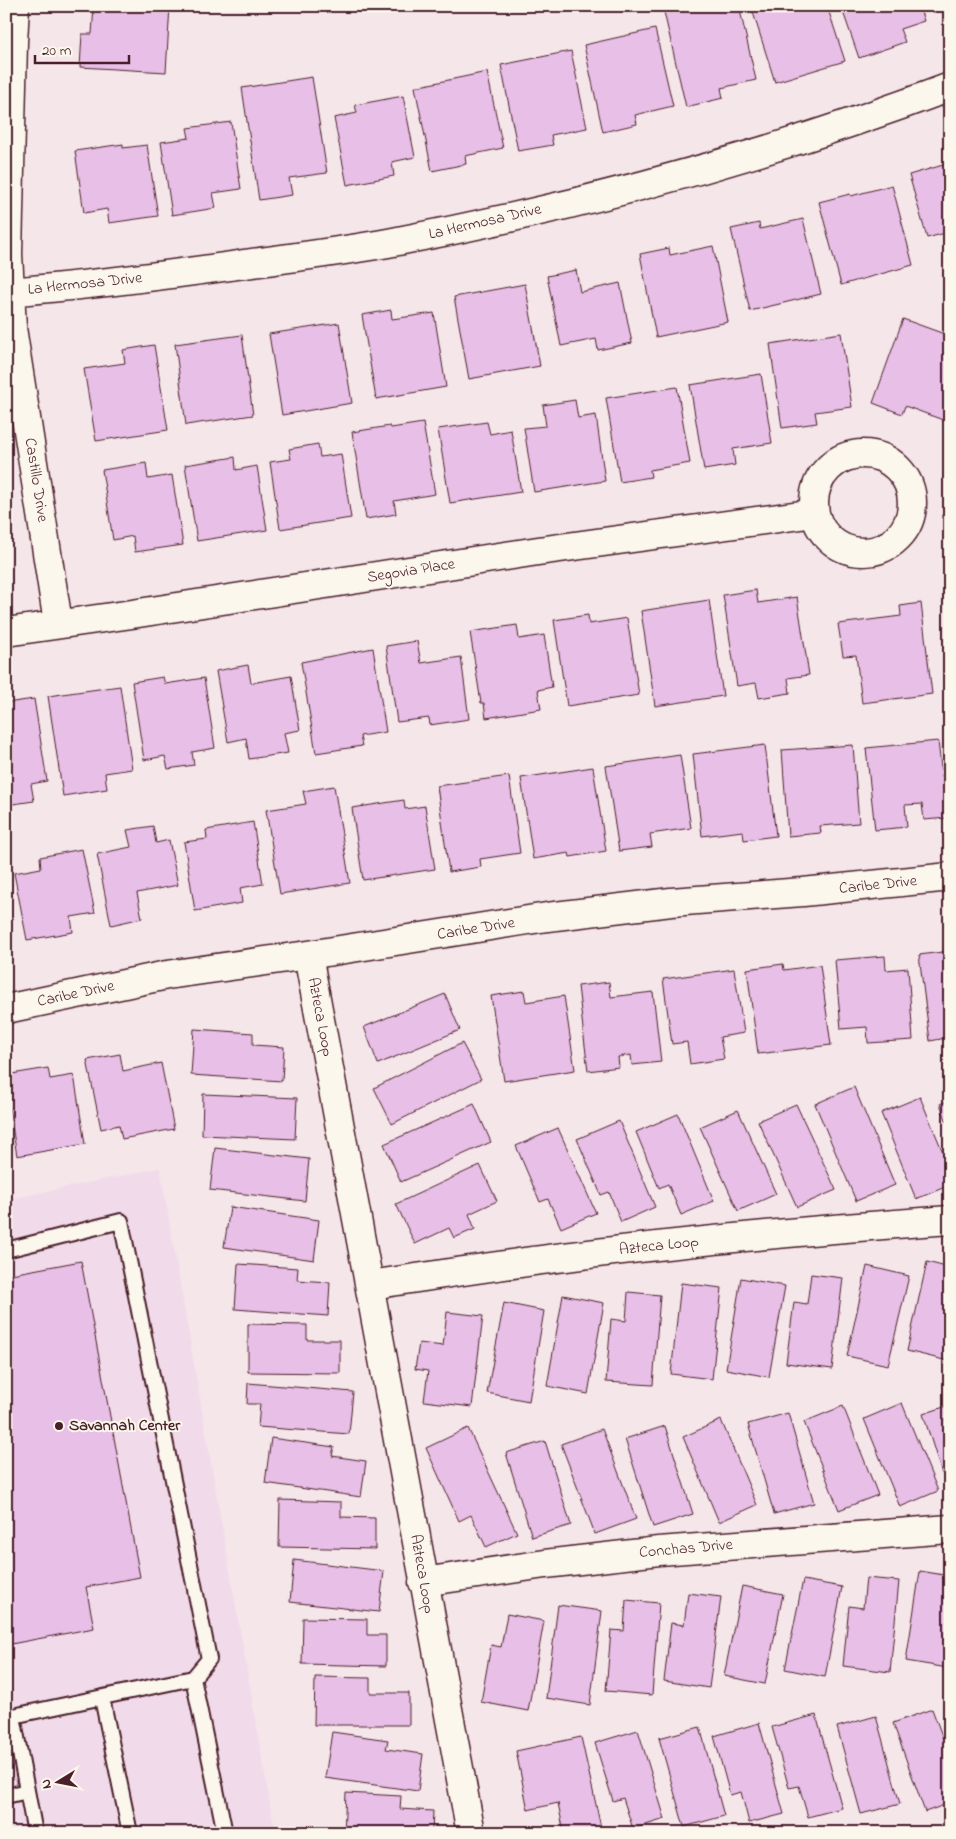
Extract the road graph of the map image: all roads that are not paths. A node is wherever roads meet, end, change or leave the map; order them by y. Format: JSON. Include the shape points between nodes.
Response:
{"nodes":[{"id":1,"x":15,"y":6,"type":"edge"},
{"id":2,"x":950,"y":88,"type":"edge"},
{"id":3,"x":8,"y":292,"type":"edge"},
{"id":4,"x":815,"y":513,"type":"dead end"},
{"id":5,"x":58,"y":624,"type":"junction"},
{"id":6,"x":6,"y":632,"type":"edge"},
{"id":7,"x":950,"y":877,"type":"edge"},
{"id":8,"x":308,"y":955,"type":"junction"},
{"id":9,"x":6,"y":1009,"type":"edge"},
{"id":10,"x":950,"y":1220,"type":"edge"},
{"id":11,"x":6,"y":1250,"type":"edge"},
{"id":12,"x":370,"y":1285,"type":"junction"},
{"id":13,"x":950,"y":1529,"type":"edge"},
{"id":14,"x":424,"y":1582,"type":"junction"},
{"id":15,"x":193,"y":1678,"type":"junction"},
{"id":16,"x":102,"y":1698,"type":"junction"},
{"id":17,"x":10,"y":1717,"type":"edge"},
{"id":18,"x":27,"y":1791,"type":"junction"},
{"id":19,"x":6,"y":1796,"type":"edge"},
{"id":20,"x":35,"y":1833,"type":"edge"},
{"id":21,"x":130,"y":1833,"type":"edge"},
{"id":22,"x":225,"y":1833,"type":"edge"},
{"id":23,"x":471,"y":1833,"type":"edge"}],
"edges":[{"from":1,"to":3,"type":"street","name":"Castillo Drive"},
{"from":2,"to":3,"type":"street","name":"La Hermosa Drive","via":[[707,168],[386,244],[126,281]]},
{"from":3,"to":5,"type":"street","name":"Castillo Drive"},
{"from":4,"to":5,"type":"street","name":"Segovia Place","via":[[538,551]]},
{"from":5,"to":6,"type":"street","name":"Segovia Place"},
{"from":7,"to":8,"type":"street","name":"Caribe Drive","via":[[662,903],[548,917]]},
{"from":8,"to":9,"type":"street","name":"Caribe Drive","via":[[166,975]]},
{"from":8,"to":12,"type":"street","name":"Azteca Loop"},
{"from":10,"to":12,"type":"street","name":"Azteca Loop","via":[[726,1238]]},
{"from":11,"to":15,"type":"lane","via":[[121,1221],[209,1659]]},
{"from":12,"to":14,"type":"street","name":"Azteca Loop"},
{"from":13,"to":14,"type":"street","name":"Conchas Drive","via":[[659,1551]]},
{"from":14,"to":23,"type":"street","name":"Azteca Loop"},
{"from":15,"to":16,"type":"lane"},
{"from":15,"to":22,"type":"lane"},
{"from":16,"to":17,"type":"lane"},
{"from":16,"to":21,"type":"lane"},
{"from":17,"to":18,"type":"lane"},
{"from":18,"to":19,"type":"lane"},
{"from":18,"to":20,"type":"lane"}]}
